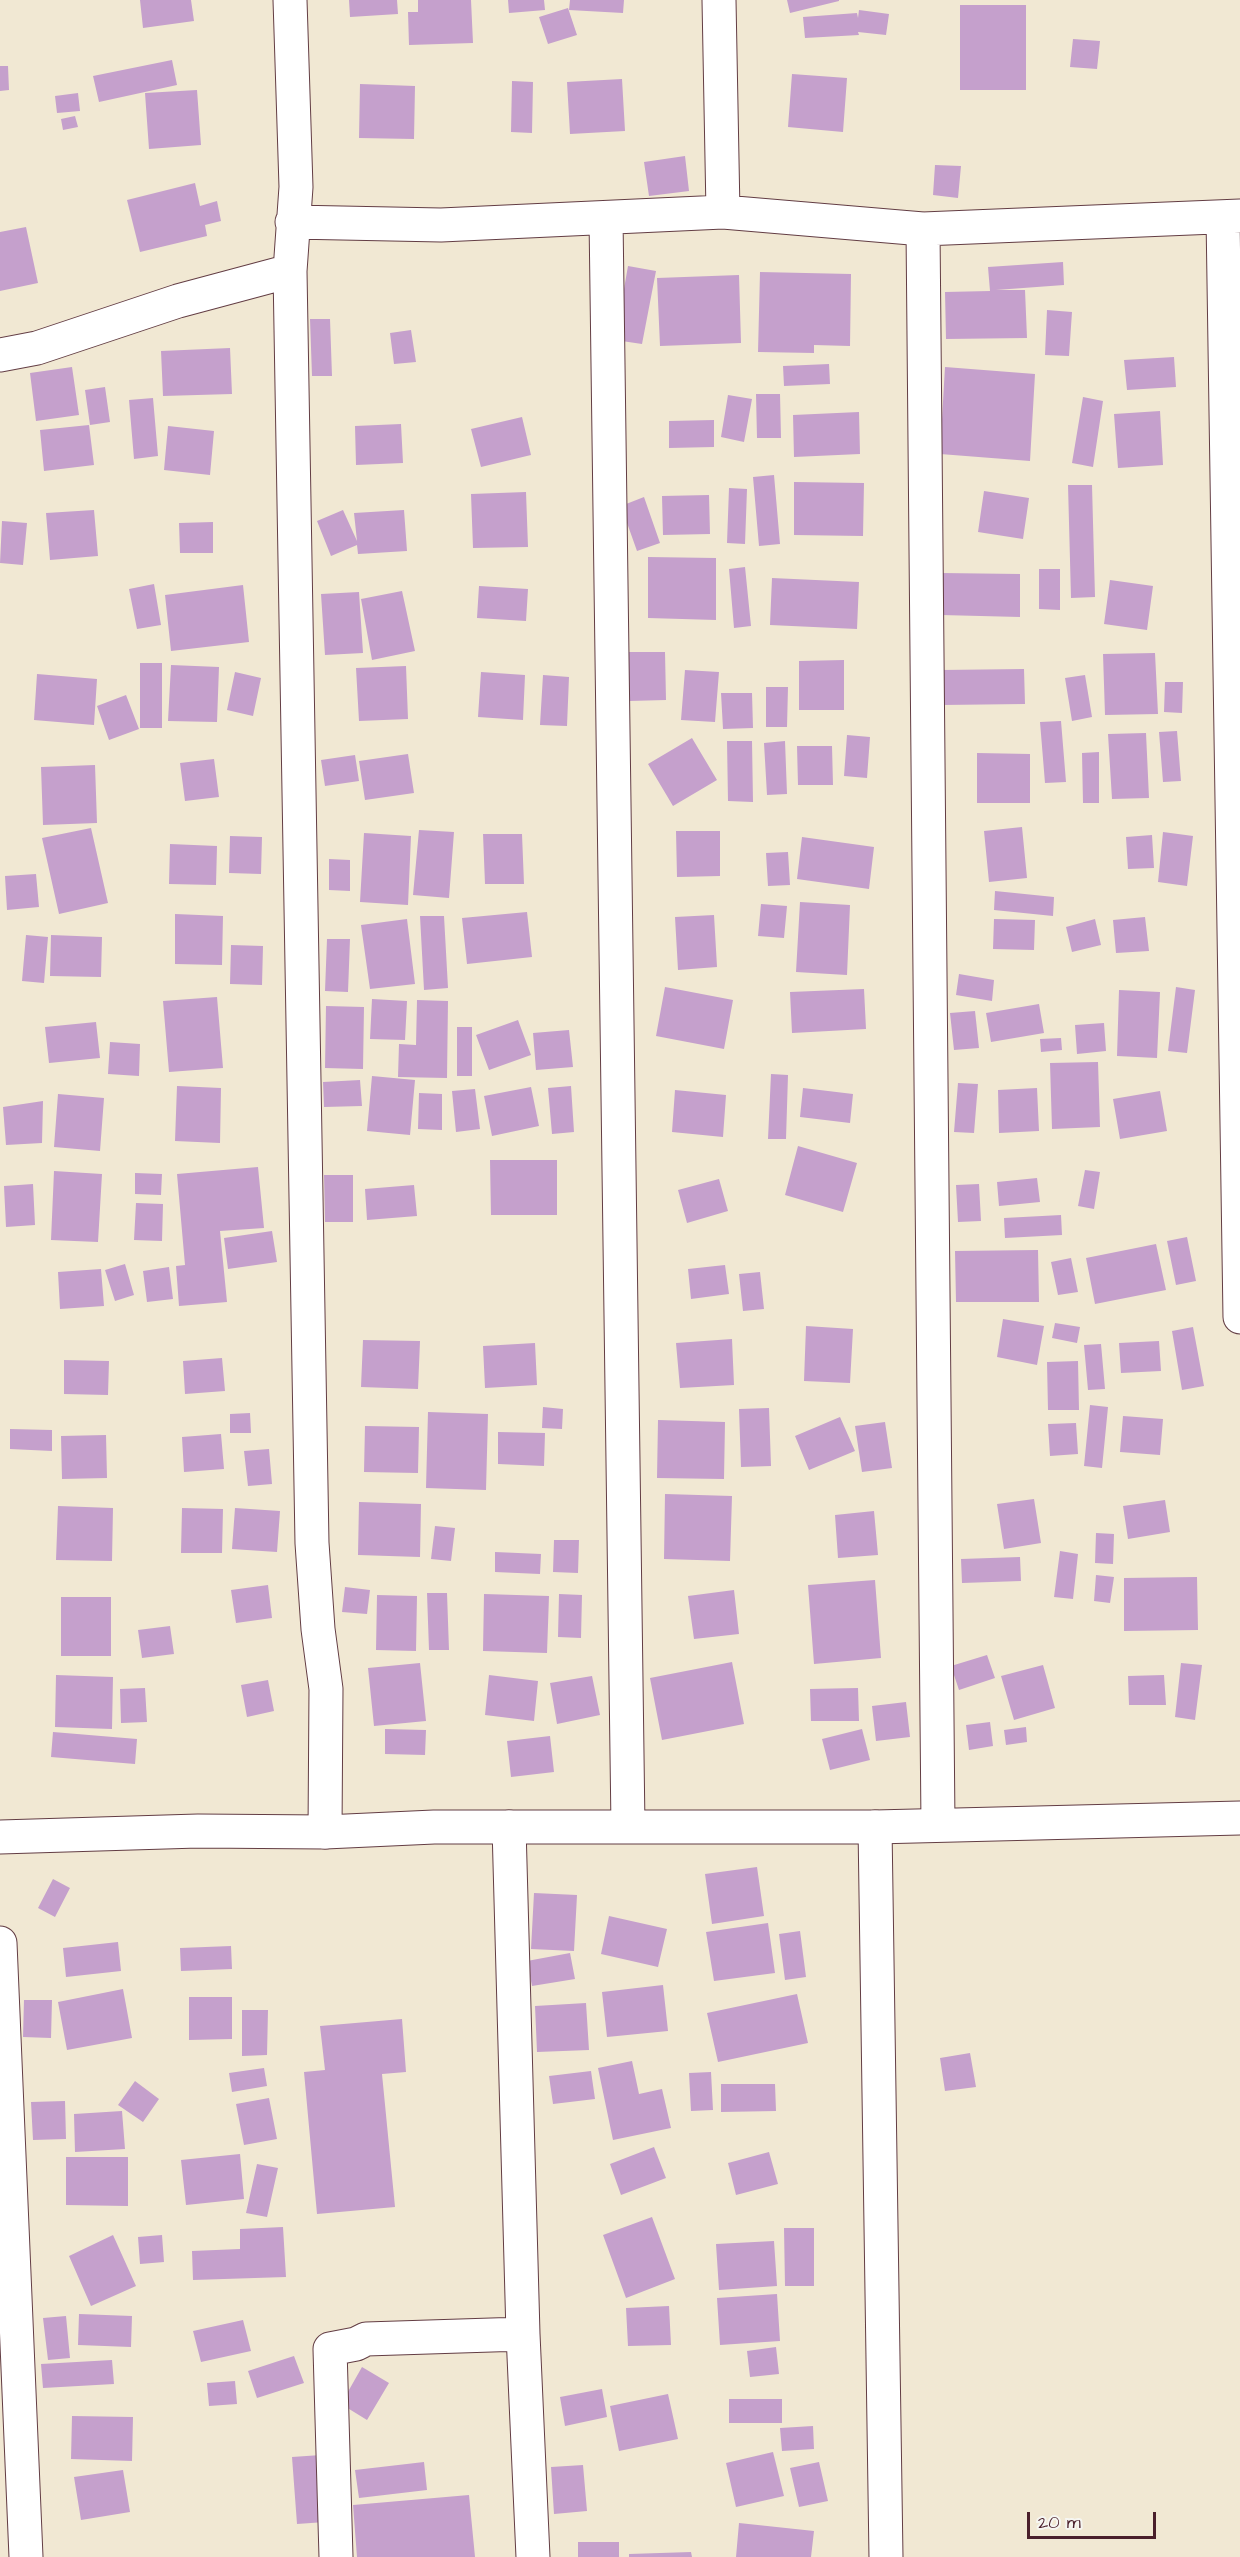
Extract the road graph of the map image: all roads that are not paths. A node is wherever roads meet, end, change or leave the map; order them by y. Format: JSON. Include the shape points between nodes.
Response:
{"nodes":[{"id":1,"x":290,"y":0,"type":"edge"},
{"id":2,"x":719,"y":0,"type":"edge"},
{"id":3,"x":723,"y":212,"type":"junction"},
{"id":4,"x":1232,"y":216,"type":"edge"},
{"id":5,"x":606,"y":218,"type":"junction"},
{"id":6,"x":292,"y":222,"type":"junction"},
{"id":7,"x":923,"y":229,"type":"junction"},
{"id":8,"x":290,"y":271,"type":"junction"},
{"id":9,"x":0,"y":355,"type":"edge"},
{"id":10,"x":1240,"y":1317,"type":"edge"},
{"id":11,"x":1240,"y":1818,"type":"edge"},
{"id":12,"x":938,"y":1824,"type":"junction"},
{"id":13,"x":628,"y":1826,"type":"junction"},
{"id":14,"x":509,"y":1827,"type":"junction"},
{"id":15,"x":875,"y":1827,"type":"junction"},
{"id":16,"x":325,"y":1832,"type":"junction"},
{"id":17,"x":0,"y":1837,"type":"edge"},
{"id":18,"x":0,"y":1943,"type":"edge"},
{"id":19,"x":523,"y":2334,"type":"junction"},
{"id":20,"x":26,"y":2557,"type":"edge"},
{"id":21,"x":336,"y":2557,"type":"edge"},
{"id":22,"x":533,"y":2557,"type":"edge"},
{"id":23,"x":886,"y":2557,"type":"edge"}],
"edges":[{"from":1,"to":6,"type":"street","via":[[296,187]]},
{"from":2,"to":3,"type":"street"},
{"from":3,"to":5,"type":"street"},
{"from":3,"to":7,"type":"street"},
{"from":4,"to":7,"type":"street"},
{"from":4,"to":10,"type":"street"},
{"from":5,"to":6,"type":"street","via":[[441,225]]},
{"from":5,"to":13,"type":"street"},
{"from":6,"to":8,"type":"street"},
{"from":7,"to":12,"type":"street"},
{"from":8,"to":9,"type":"street","via":[[178,301],[37,348]]},
{"from":8,"to":16,"type":"street","via":[[312,1543],[326,1689]]},
{"from":11,"to":12,"type":"street"},
{"from":12,"to":15,"type":"street"},
{"from":13,"to":14,"type":"street"},
{"from":13,"to":15,"type":"street"},
{"from":14,"to":16,"type":"street"},
{"from":14,"to":19,"type":"street"},
{"from":15,"to":23,"type":"street"},
{"from":16,"to":17,"type":"street"},
{"from":18,"to":20,"type":"street"},
{"from":19,"to":21,"type":"street","via":[[366,2339],[330,2349]]},
{"from":19,"to":22,"type":"street"}]}
